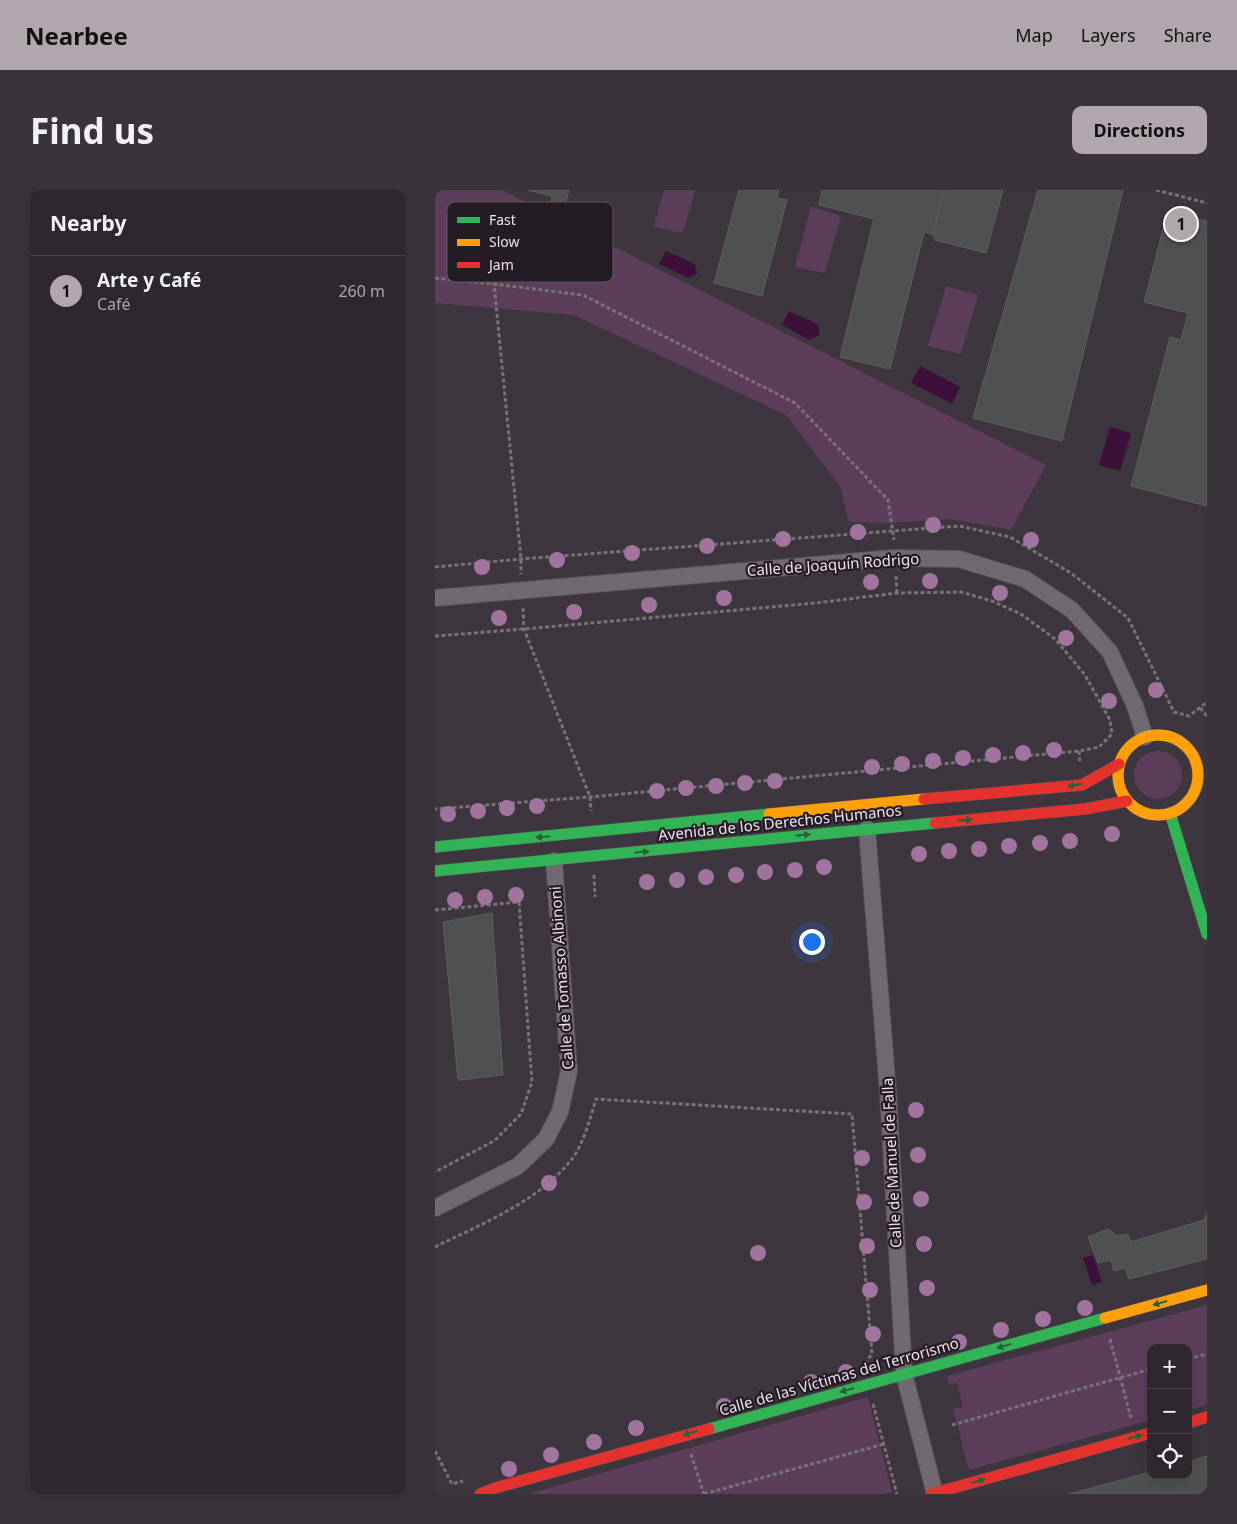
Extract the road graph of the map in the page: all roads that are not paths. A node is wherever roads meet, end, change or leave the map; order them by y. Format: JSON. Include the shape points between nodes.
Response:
{"nodes":[{"id":1,"x":435,"y":598,"type":"edge"},
{"id":2,"x":1145,"y":737,"type":"junction"},
{"id":3,"x":1119,"y":764,"type":"junction"},
{"id":4,"x":1207,"y":777,"type":"edge"},
{"id":5,"x":1196,"y":785,"type":"junction"},
{"id":6,"x":1127,"y":801,"type":"junction"},
{"id":7,"x":1170,"y":813,"type":"junction"},
{"id":8,"x":867,"y":829,"type":"junction"},
{"id":9,"x":435,"y":846,"type":"edge"},
{"id":10,"x":554,"y":861,"type":"junction"},
{"id":11,"x":435,"y":871,"type":"edge"},
{"id":12,"x":1207,"y":934,"type":"edge"},
{"id":13,"x":435,"y":1208,"type":"edge"},
{"id":14,"x":1207,"y":1290,"type":"edge"},
{"id":15,"x":904,"y":1374,"type":"junction"},
{"id":16,"x":1207,"y":1417,"type":"edge"},
{"id":17,"x":1192,"y":1421,"type":"edge"},
{"id":18,"x":1147,"y":1434,"type":"edge"},
{"id":19,"x":480,"y":1494,"type":"edge"},
{"id":20,"x":934,"y":1494,"type":"edge"}],
"edges":[{"from":1,"to":2,"type":"street","name":"Calle de Joaquín Rodrigo","via":[[895,558],[959,559],[1025,579],[1072,610],[1110,652],[1135,706]]},
{"from":2,"to":3,"type":"main road","via":[[1133,743]]},
{"from":2,"to":5,"type":"main road","via":[[1170,737],[1194,750],[1198,773]]},
{"from":3,"to":6,"type":"main road","via":[[1117,777]]},
{"from":3,"to":9,"type":"main road","name":"Avenida de los Derechos Humanos","one_way":true,"via":[[1082,785]]},
{"from":4,"to":5,"type":"main road"},
{"from":5,"to":7,"type":"main road","via":[[1181,808]]},
{"from":6,"to":7,"type":"main road","via":[[1146,814]]},
{"from":8,"to":6,"type":"main road","name":"Avenida de los Derechos Humanos","one_way":true,"via":[[1085,809]]},
{"from":7,"to":12,"type":"main road"},
{"from":10,"to":8,"type":"main road","name":"Avenida de los Derechos Humanos","one_way":true},
{"from":8,"to":15,"type":"street","name":"Calle de Manuel de Falla","via":[[888,1092]]},
{"from":10,"to":11,"type":"main road","name":"Avenida de los Derechos Humanos"},
{"from":10,"to":13,"type":"street","name":"Calle de Tomasso Albinoni","via":[[569,1071],[561,1112],[546,1139],[518,1166]]},
{"from":14,"to":15,"type":"main road","name":"Calle de las Víctimas del Terrorismo","one_way":true},
{"from":15,"to":19,"type":"main road","name":"Calle de las Víctimas del Terrorismo","one_way":true},
{"from":15,"to":20,"type":"street","name":"Calle de Manuel de Falla"},
{"from":16,"to":17,"type":"main road"},
{"from":20,"to":18,"type":"main road","one_way":true}]}
